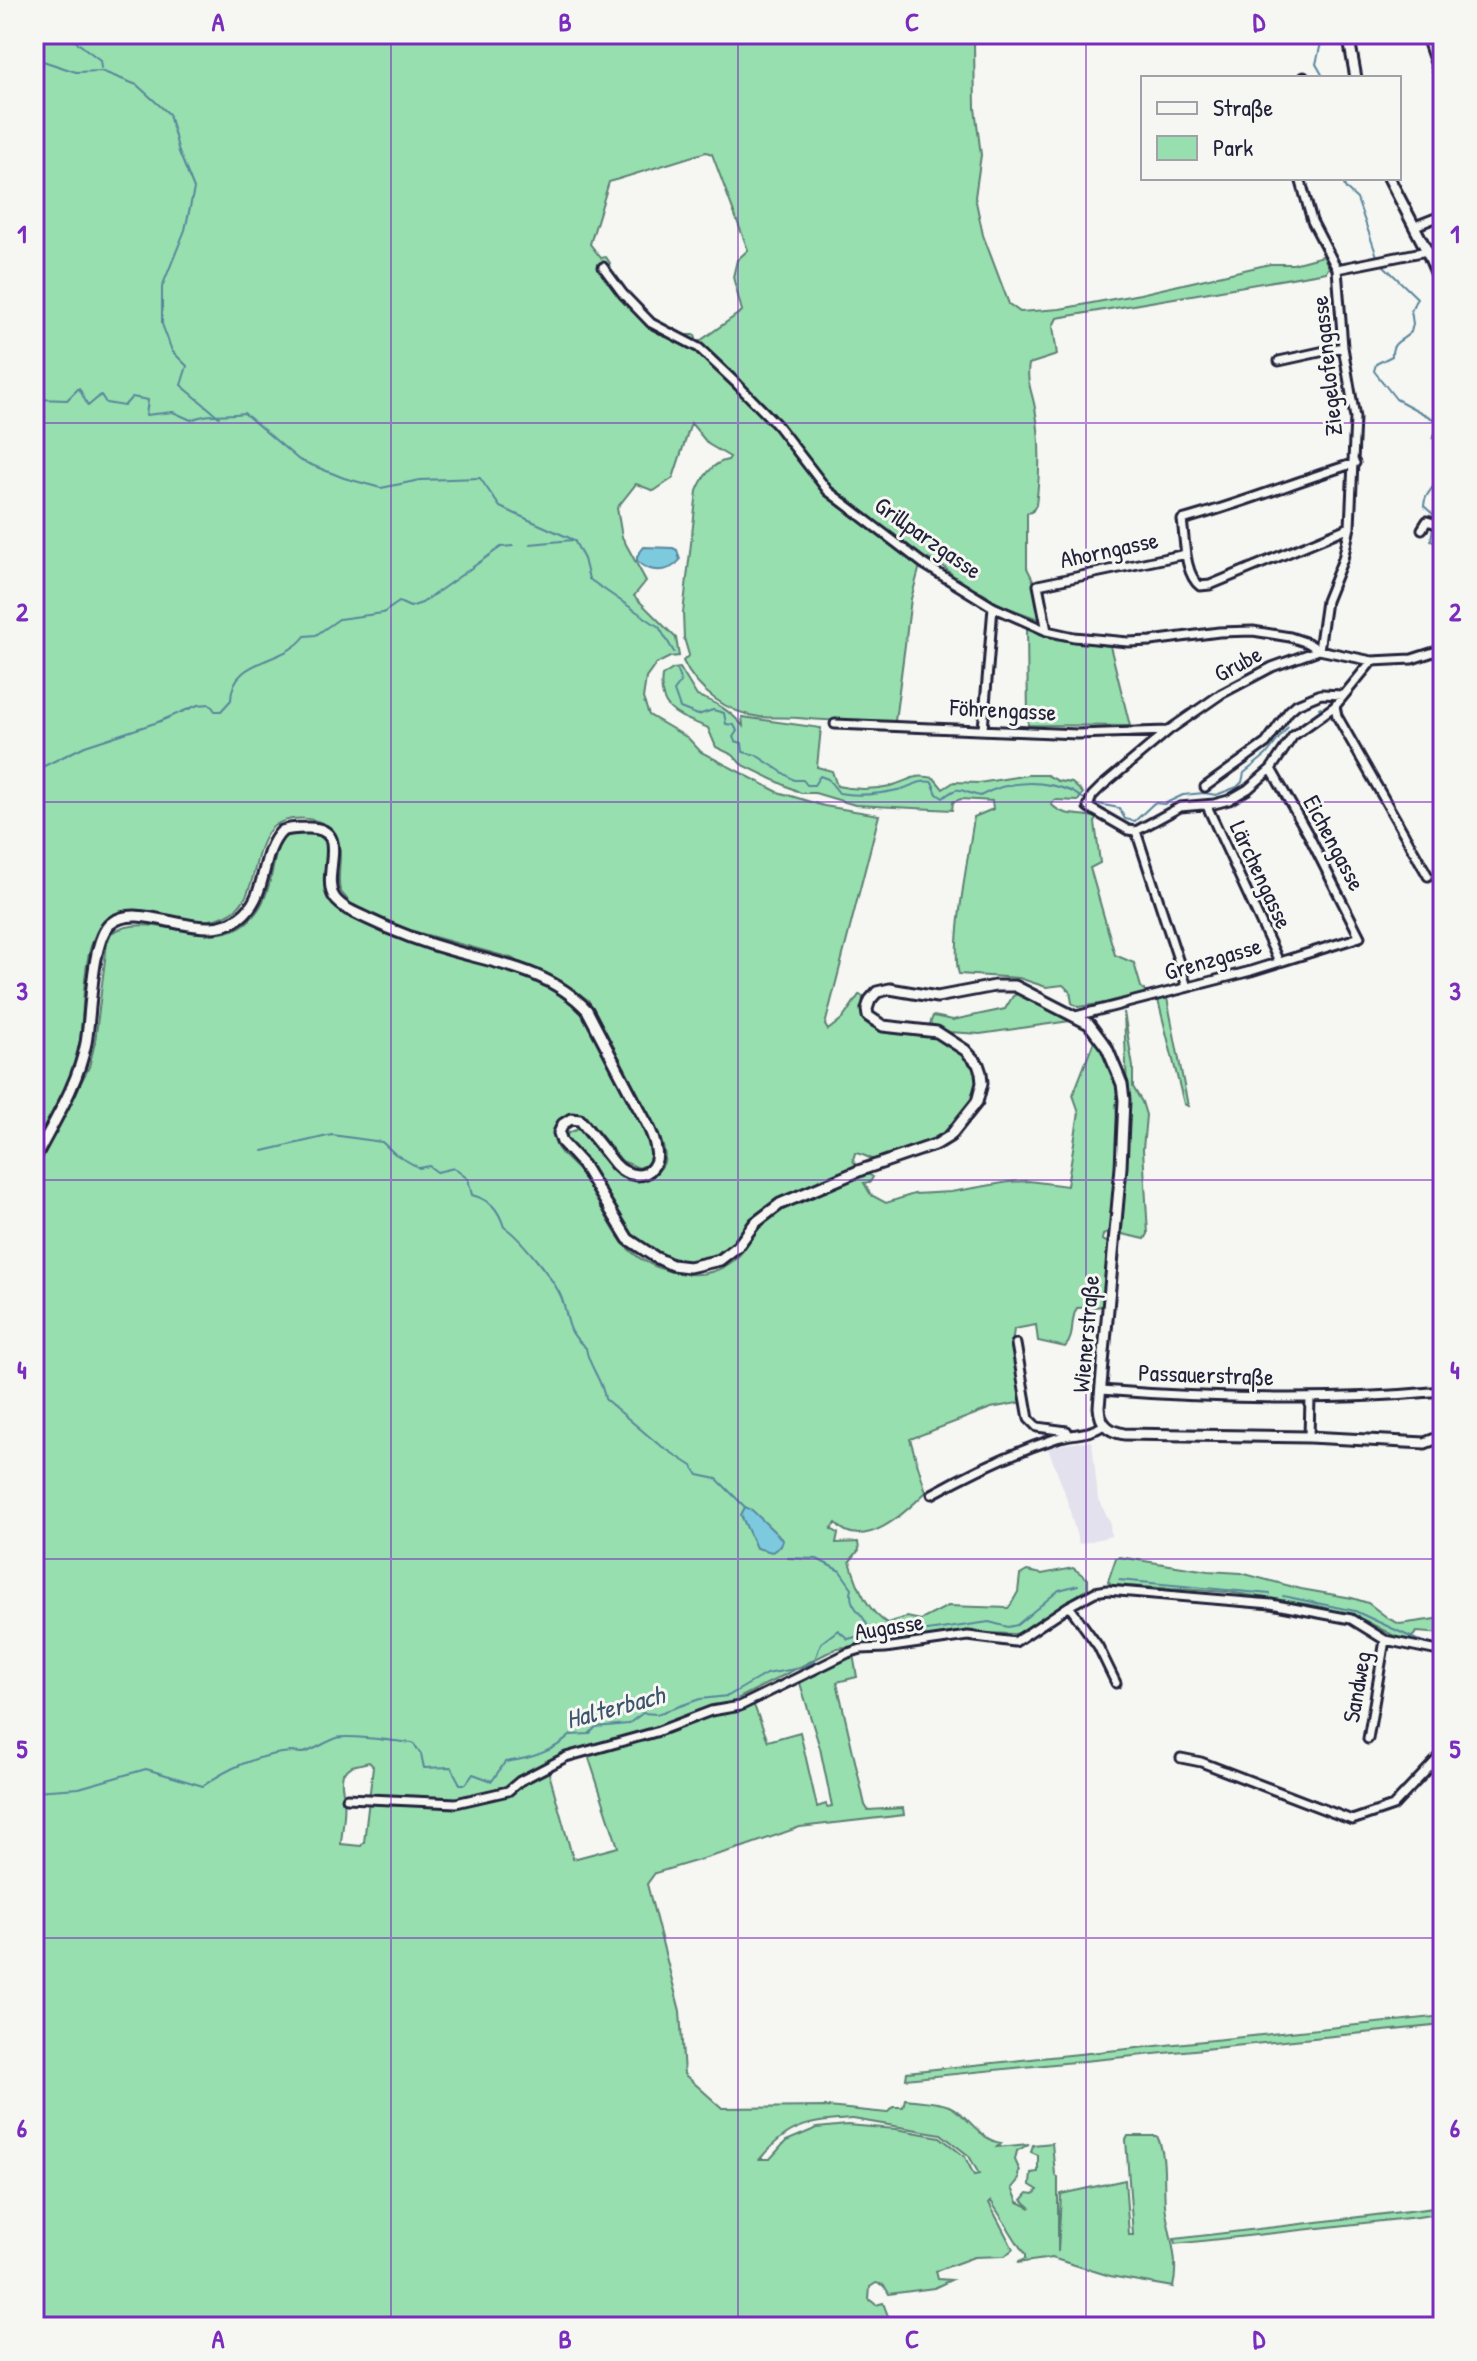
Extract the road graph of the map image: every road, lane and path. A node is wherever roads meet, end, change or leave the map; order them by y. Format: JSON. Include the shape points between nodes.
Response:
{"nodes":[{"id":1,"x":1348,"y":34,"type":"edge"},
{"id":2,"x":1425,"y":34,"type":"edge"},
{"id":3,"x":1356,"y":76,"type":"edge"},
{"id":4,"x":1443,"y":86,"type":"edge"},
{"id":5,"x":1301,"y":180,"type":"edge"},
{"id":6,"x":1390,"y":180,"type":"edge"},
{"id":7,"x":1443,"y":215,"type":"edge"},
{"id":8,"x":1415,"y":226,"type":"junction"},
{"id":9,"x":1427,"y":251,"type":"junction"},
{"id":10,"x":603,"y":267,"type":"dead end"},
{"id":11,"x":1337,"y":269,"type":"junction"},
{"id":12,"x":1443,"y":289,"type":"edge"},
{"id":13,"x":1343,"y":347,"type":"junction"},
{"id":14,"x":1279,"y":361,"type":"dead end"},
{"id":15,"x":1355,"y":463,"type":"junction"},
{"id":16,"x":1350,"y":527,"type":"junction"},
{"id":17,"x":1442,"y":528,"type":"edge"},
{"id":18,"x":1422,"y":529,"type":"dead end"},
{"id":19,"x":1186,"y":554,"type":"junction"},
{"id":20,"x":993,"y":607,"type":"junction"},
{"id":21,"x":1047,"y":631,"type":"junction"},
{"id":22,"x":1443,"y":649,"type":"edge"},
{"id":23,"x":1319,"y":650,"type":"junction"},
{"id":24,"x":1372,"y":661,"type":"junction"},
{"id":25,"x":1343,"y":695,"type":"junction"},
{"id":26,"x":1335,"y":706,"type":"junction"},
{"id":27,"x":835,"y":724,"type":"dead end"},
{"id":28,"x":983,"y":729,"type":"junction"},
{"id":29,"x":1169,"y":730,"type":"junction"},
{"id":30,"x":1271,"y":769,"type":"junction"},
{"id":31,"x":1205,"y":787,"type":"dead end"},
{"id":32,"x":1207,"y":806,"type":"junction"},
{"id":33,"x":1136,"y":831,"type":"junction"},
{"id":34,"x":1428,"y":876,"type":"dead end"},
{"id":35,"x":1360,"y":937,"type":"joint"},
{"id":36,"x":1279,"y":962,"type":"junction"},
{"id":37,"x":1187,"y":987,"type":"junction"},
{"id":38,"x":1076,"y":1016,"type":"junction"},
{"id":39,"x":34,"y":1160,"type":"edge"},
{"id":40,"x":1016,"y":1344,"type":"dead end"},
{"id":41,"x":1101,"y":1390,"type":"junction"},
{"id":42,"x":1443,"y":1391,"type":"edge"},
{"id":43,"x":1310,"y":1398,"type":"junction"},
{"id":44,"x":1104,"y":1425,"type":"junction"},
{"id":45,"x":1069,"y":1435,"type":"junction"},
{"id":46,"x":1443,"y":1436,"type":"edge"},
{"id":47,"x":1309,"y":1437,"type":"junction"},
{"id":48,"x":932,"y":1494,"type":"dead end"},
{"id":49,"x":1069,"y":1606,"type":"junction"},
{"id":50,"x":1385,"y":1640,"type":"junction"},
{"id":51,"x":1443,"y":1652,"type":"edge"},
{"id":52,"x":1116,"y":1683,"type":"dead end"},
{"id":53,"x":1368,"y":1739,"type":"dead end"},
{"id":54,"x":1443,"y":1753,"type":"edge"},
{"id":55,"x":1181,"y":1758,"type":"dead end"},
{"id":56,"x":347,"y":1798,"type":"dead end"}],
"edges":[{"from":1,"to":3,"type":"street"},
{"from":2,"to":4,"type":"street"},
{"from":5,"to":11,"type":"street","name":"Ziegelofengasse","via":[[1312,221]]},
{"from":6,"to":8,"type":"street"},
{"from":7,"to":8,"type":"street"},
{"from":8,"to":9,"type":"street"},
{"from":9,"to":11,"type":"street"},
{"from":9,"to":12,"type":"street"},
{"from":10,"to":20,"type":"street","name":"Grillparzgasse","via":[[651,323],[699,348],[737,384],[828,491],[925,565]]},
{"from":11,"to":13,"type":"street","name":"Ziegelofengasse"},
{"from":13,"to":14,"type":"street"},
{"from":13,"to":15,"type":"street","name":"Ziegelofengasse","via":[[1355,418]]},
{"from":15,"to":16,"type":"street","name":"Ziegelofengasse"},
{"from":15,"to":19,"type":"street","name":"Ahorngasse","via":[[1182,520]]},
{"from":16,"to":19,"type":"street","name":"Ahorngasse","via":[[1210,585],[1194,581]]},
{"from":16,"to":23,"type":"street","name":"Ziegelofengasse","via":[[1326,601]]},
{"from":17,"to":18,"type":"street","via":[[1427,521]]},
{"from":19,"to":21,"type":"street","name":"Ahorngasse","via":[[1038,585]]},
{"from":20,"to":21,"type":"street","name":"Grillparzgasse"},
{"from":20,"to":28,"type":"street"},
{"from":21,"to":23,"type":"street","name":"Grillparzgasse","via":[[1128,642],[1253,631],[1290,637]]},
{"from":22,"to":24,"type":"street","via":[[1412,659]]},
{"from":23,"to":24,"type":"street"},
{"from":23,"to":29,"type":"street","name":"Grube","via":[[1249,677]]},
{"from":24,"to":25,"type":"street"},
{"from":25,"to":26,"type":"street"},
{"from":25,"to":31,"type":"street","via":[[1321,694],[1297,704],[1266,743]]},
{"from":26,"to":30,"type":"street","via":[[1293,736]]},
{"from":26,"to":34,"type":"street"},
{"from":27,"to":28,"type":"street","name":"Föhrengasse"},
{"from":28,"to":29,"type":"street","name":"Föhrengasse","via":[[1077,734]]},
{"from":29,"to":33,"type":"street","name":"Grube","via":[[1092,796],[1088,807]]},
{"from":30,"to":32,"type":"street","via":[[1229,800]]},
{"from":30,"to":35,"type":"street","name":"Eichengasse"},
{"from":32,"to":33,"type":"street","via":[[1180,807]]},
{"from":32,"to":36,"type":"street","name":"Lärchengasse"},
{"from":33,"to":37,"type":"street"},
{"from":35,"to":36,"type":"street","name":"Grenzgasse"},
{"from":36,"to":37,"type":"street","name":"Grenzgasse"},
{"from":37,"to":38,"type":"street","name":"Grenzgasse"},
{"from":38,"to":39,"type":"street","name":"Wienerstraße","via":[[1015,986],[937,997],[890,989],[877,992],[867,1009],[874,1021],[937,1032],[978,1064],[982,1083],[968,1117],[937,1144],[780,1204],[720,1260],[672,1265],[628,1239],[589,1173],[562,1142],[563,1124],[580,1120],[621,1171],[642,1175],[656,1161],[648,1127],[575,996],[507,963],[424,941],[339,903],[330,884],[333,844],[328,835],[314,827],[290,828],[272,840],[253,901],[230,923],[218,928],[126,917],[104,932],[82,1056]]},
{"from":38,"to":41,"type":"street","name":"Wienerstraße","via":[[1097,1031],[1107,1048],[1124,1100]]},
{"from":40,"to":45,"type":"street","via":[[1029,1419],[1037,1427]]},
{"from":41,"to":43,"type":"street","name":"Passauerstraße"},
{"from":41,"to":44,"type":"street","name":"Wienerstraße"},
{"from":42,"to":43,"type":"street","name":"Passauerstraße"},
{"from":43,"to":47,"type":"street"},
{"from":44,"to":45,"type":"street"},
{"from":44,"to":47,"type":"street","name":"Wienerstraße","via":[[1124,1434]]},
{"from":45,"to":48,"type":"street","via":[[966,1475]]},
{"from":46,"to":47,"type":"street","name":"Wienerstraße","via":[[1425,1443]]},
{"from":49,"to":50,"type":"street","name":"Augasse","via":[[1107,1590],[1271,1604],[1351,1619]]},
{"from":49,"to":52,"type":"street"},
{"from":49,"to":56,"type":"street","name":"Augasse","via":[[1015,1642],[968,1636],[848,1653],[740,1706],[566,1757],[508,1791],[456,1803]]},
{"from":50,"to":51,"type":"street","name":"Augasse"},
{"from":50,"to":53,"type":"street","name":"Sandweg"},
{"from":54,"to":55,"type":"street","via":[[1393,1806],[1352,1820]]}]}
